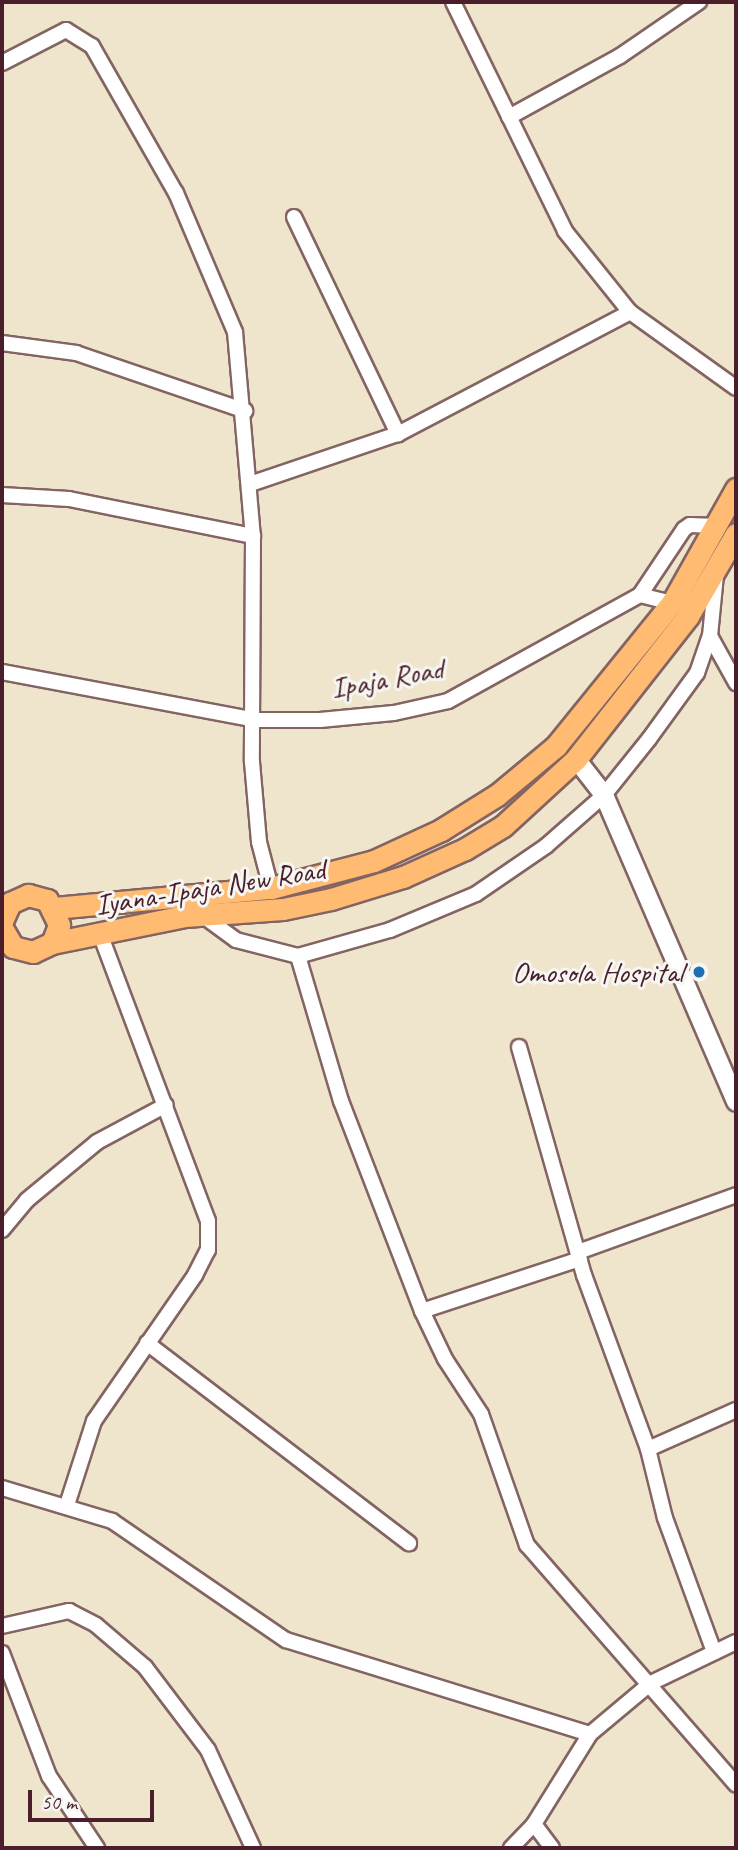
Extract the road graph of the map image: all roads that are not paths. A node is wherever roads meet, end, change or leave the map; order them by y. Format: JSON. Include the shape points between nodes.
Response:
{"nodes":[{"id":1,"x":453,"y":2,"type":"edge"},
{"id":2,"x":699,"y":2,"type":"edge"},
{"id":3,"x":2,"y":63,"type":"edge"},
{"id":4,"x":509,"y":117,"type":"junction"},
{"id":5,"x":294,"y":217,"type":"dead end"},
{"id":6,"x":630,"y":312,"type":"junction"},
{"id":7,"x":2,"y":343,"type":"edge"},
{"id":8,"x":736,"y":388,"type":"edge"},
{"id":9,"x":244,"y":411,"type":"junction"},
{"id":10,"x":398,"y":433,"type":"junction"},
{"id":11,"x":250,"y":484,"type":"junction"},
{"id":12,"x":736,"y":489,"type":"edge"},
{"id":13,"x":2,"y":495,"type":"edge"},
{"id":14,"x":716,"y":526,"type":"junction"},
{"id":15,"x":736,"y":534,"type":"edge"},
{"id":16,"x":253,"y":536,"type":"junction"},
{"id":17,"x":716,"y":567,"type":"junction"},
{"id":18,"x":640,"y":595,"type":"junction"},
{"id":19,"x":680,"y":610,"type":"junction"},
{"id":20,"x":710,"y":636,"type":"junction"},
{"id":21,"x":2,"y":673,"type":"edge"},
{"id":22,"x":736,"y":683,"type":"edge"},
{"id":23,"x":255,"y":720,"type":"junction"},
{"id":24,"x":576,"y":759,"type":"junction"},
{"id":25,"x":604,"y":795,"type":"junction"},
{"id":26,"x":271,"y":888,"type":"junction"},
{"id":27,"x":54,"y":908,"type":"junction"},
{"id":28,"x":202,"y":915,"type":"junction"},
{"id":29,"x":4,"y":922,"type":"edge"},
{"id":30,"x":100,"y":933,"type":"junction"},
{"id":31,"x":52,"y":943,"type":"junction"},
{"id":32,"x":298,"y":956,"type":"junction"},
{"id":33,"x":519,"y":1047,"type":"dead end"},
{"id":34,"x":736,"y":1102,"type":"edge"},
{"id":35,"x":166,"y":1105,"type":"junction"},
{"id":36,"x":736,"y":1195,"type":"edge"},
{"id":37,"x":2,"y":1230,"type":"edge"},
{"id":38,"x":579,"y":1255,"type":"junction"},
{"id":39,"x":422,"y":1311,"type":"junction"},
{"id":40,"x":147,"y":1343,"type":"junction"},
{"id":41,"x":736,"y":1410,"type":"edge"},
{"id":42,"x":648,"y":1449,"type":"junction"},
{"id":43,"x":2,"y":1488,"type":"edge"},
{"id":44,"x":67,"y":1505,"type":"junction"},
{"id":45,"x":409,"y":1543,"type":"dead end"},
{"id":46,"x":2,"y":1626,"type":"edge"},
{"id":47,"x":736,"y":1642,"type":"edge"},
{"id":48,"x":714,"y":1652,"type":"junction"},
{"id":49,"x":2,"y":1653,"type":"edge"},
{"id":50,"x":651,"y":1684,"type":"junction"},
{"id":51,"x":590,"y":1734,"type":"junction"},
{"id":52,"x":736,"y":1785,"type":"edge"},
{"id":53,"x":534,"y":1824,"type":"junction"},
{"id":54,"x":97,"y":1848,"type":"edge"},
{"id":55,"x":253,"y":1848,"type":"edge"},
{"id":56,"x":511,"y":1848,"type":"edge"},
{"id":57,"x":552,"y":1848,"type":"edge"}],
"edges":[{"from":1,"to":4,"type":"street"},
{"from":2,"to":4,"type":"street","via":[[620,56]]},
{"from":3,"to":9,"type":"street","via":[[66,30],[92,46],[176,193],[235,332]]},
{"from":4,"to":6,"type":"street","via":[[565,231]]},
{"from":5,"to":10,"type":"street"},
{"from":6,"to":8,"type":"street"},
{"from":6,"to":10,"type":"street"},
{"from":7,"to":9,"type":"street","via":[[76,353]]},
{"from":9,"to":11,"type":"street"},
{"from":10,"to":11,"type":"street"},
{"from":11,"to":16,"type":"street"},
{"from":12,"to":14,"type":"main road"},
{"from":13,"to":16,"type":"street","via":[[69,499]]},
{"from":14,"to":18,"type":"street","via":[[684,529]]},
{"from":14,"to":19,"type":"main road"},
{"from":15,"to":17,"type":"main road"},
{"from":16,"to":23,"type":"street"},
{"from":17,"to":19,"type":"main road"},
{"from":17,"to":20,"type":"street"},
{"from":18,"to":19,"type":"street"},
{"from":18,"to":23,"type":"street","name":"Ipaja Road","via":[[448,701],[320,720]]},
{"from":19,"to":24,"type":"main road","name":"Iyana-Ipaja New Road"},
{"from":19,"to":26,"type":"main road","name":"Iyana-Ipaja New Road","via":[[556,746],[498,795],[441,830],[374,861]]},
{"from":20,"to":22,"type":"street"},
{"from":20,"to":25,"type":"street","via":[[697,673]]},
{"from":21,"to":23,"type":"street","name":"Ipaja Road"},
{"from":23,"to":26,"type":"street","via":[[253,762],[260,842]]},
{"from":24,"to":25,"type":"street"},
{"from":24,"to":28,"type":"main road","name":"Iyana-Ipaja New Road","via":[[503,826],[403,877],[283,909]]},
{"from":25,"to":32,"type":"street","via":[[546,846],[477,894],[390,930]]},
{"from":25,"to":34,"type":"street"},
{"from":26,"to":27,"type":"main road","name":"Iyana-Ipaja New Road"},
{"from":27,"to":29,"type":"main road","via":[[28,895]]},
{"from":27,"to":31,"type":"main road","via":[[59,926]]},
{"from":28,"to":30,"type":"main road","name":"Iyana-Ipaja New Road"},
{"from":28,"to":32,"type":"street","via":[[236,940]]},
{"from":29,"to":31,"type":"main road","via":[[13,947],[33,952]]},
{"from":30,"to":31,"type":"main road","name":"Iyana-Ipaja New Road"},
{"from":30,"to":35,"type":"street"},
{"from":32,"to":39,"type":"street","via":[[341,1101]]},
{"from":33,"to":38,"type":"street"},
{"from":35,"to":37,"type":"street","via":[[97,1142],[27,1200]]},
{"from":35,"to":40,"type":"street","via":[[208,1221],[208,1250]]},
{"from":36,"to":38,"type":"street"},
{"from":38,"to":39,"type":"street"},
{"from":38,"to":42,"type":"street"},
{"from":39,"to":50,"type":"street","via":[[445,1359],[481,1414],[527,1545]]},
{"from":40,"to":44,"type":"street","via":[[94,1421]]},
{"from":40,"to":45,"type":"street"},
{"from":41,"to":42,"type":"street"},
{"from":42,"to":48,"type":"street","via":[[665,1518]]},
{"from":43,"to":44,"type":"street"},
{"from":44,"to":51,"type":"street","via":[[112,1521],[286,1640]]},
{"from":46,"to":55,"type":"street","via":[[69,1611],[96,1625],[145,1667],[208,1750]]},
{"from":47,"to":48,"type":"street"},
{"from":48,"to":50,"type":"street"},
{"from":49,"to":54,"type":"street","via":[[49,1776]]},
{"from":50,"to":51,"type":"street"},
{"from":50,"to":52,"type":"street"},
{"from":51,"to":53,"type":"street"},
{"from":53,"to":56,"type":"street"},
{"from":53,"to":57,"type":"street"}]}
